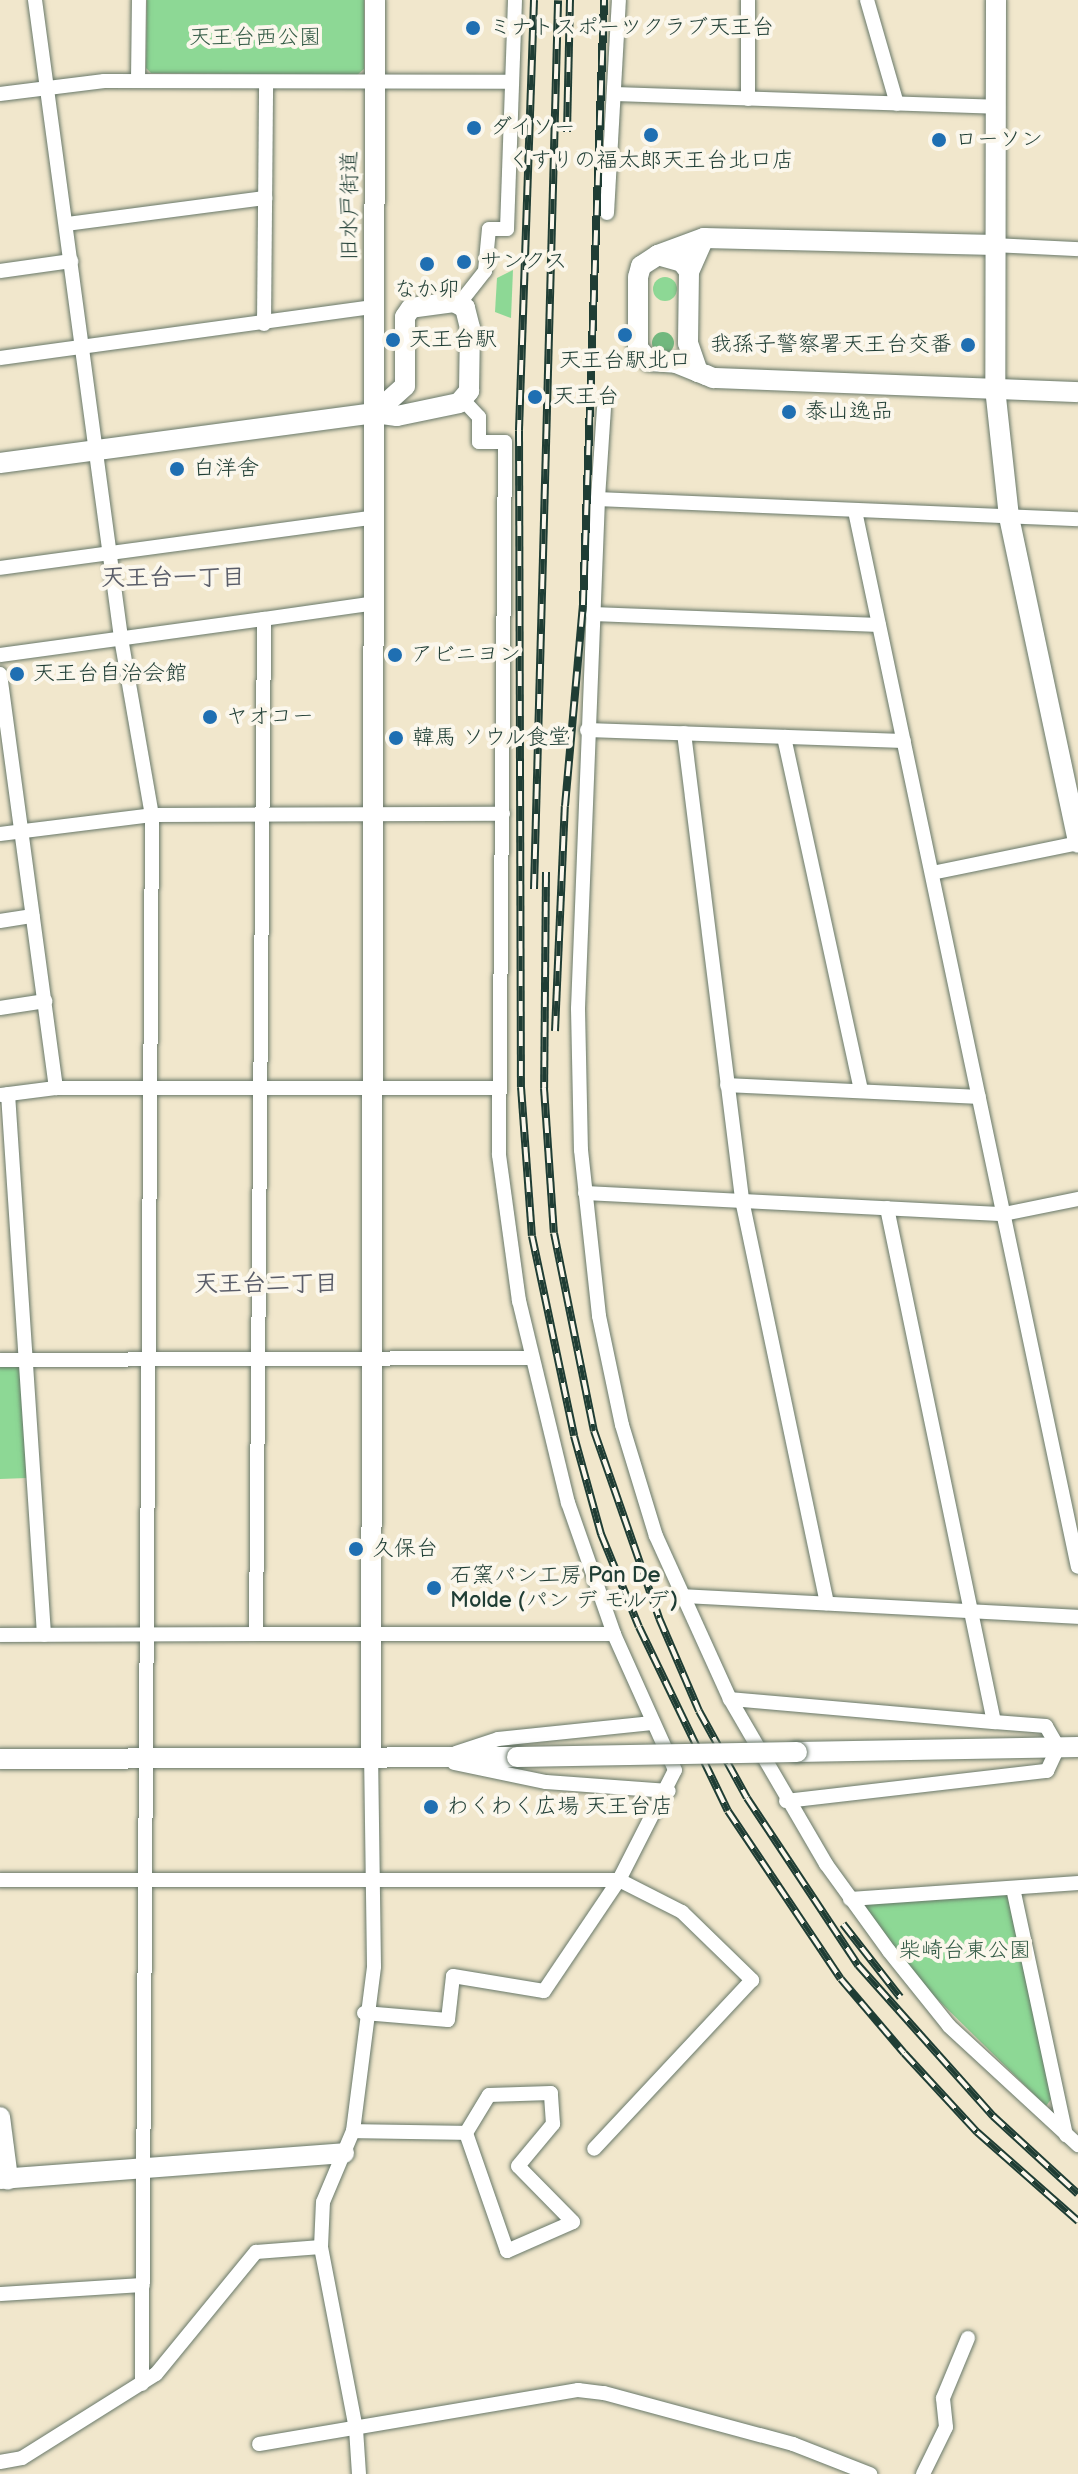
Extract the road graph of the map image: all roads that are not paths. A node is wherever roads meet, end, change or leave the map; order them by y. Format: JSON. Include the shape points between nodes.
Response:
{"nodes":[{"id":1,"x":35,"y":0,"type":"edge"},
{"id":2,"x":139,"y":0,"type":"edge"},
{"id":3,"x":375,"y":0,"type":"edge"},
{"id":4,"x":515,"y":0,"type":"edge"},
{"id":5,"x":619,"y":0,"type":"edge"},
{"id":6,"x":748,"y":0,"type":"edge"},
{"id":7,"x":867,"y":0,"type":"edge"},
{"id":8,"x":996,"y":0,"type":"edge"},
{"id":9,"x":138,"y":80,"type":"junction"},
{"id":10,"x":375,"y":81,"type":"junction"},
{"id":11,"x":266,"y":82,"type":"junction"},
{"id":12,"x":511,"y":82,"type":"junction"},
{"id":13,"x":47,"y":88,"type":"junction"},
{"id":14,"x":0,"y":94,"type":"edge"},
{"id":15,"x":614,"y":94,"type":"junction"},
{"id":16,"x":748,"y":99,"type":"junction"},
{"id":17,"x":897,"y":104,"type":"junction"},
{"id":18,"x":996,"y":107,"type":"junction"},
{"id":19,"x":265,"y":198,"type":"junction"},
{"id":20,"x":607,"y":213,"type":"dead end"},
{"id":21,"x":67,"y":224,"type":"junction"},
{"id":22,"x":704,"y":238,"type":"junction"},
{"id":23,"x":995,"y":245,"type":"junction"},
{"id":24,"x":1078,"y":249,"type":"edge"},
{"id":25,"x":658,"y":255,"type":"junction"},
{"id":26,"x":71,"y":261,"type":"junction"},
{"id":27,"x":0,"y":271,"type":"edge"},
{"id":28,"x":689,"y":271,"type":"junction"},
{"id":29,"x":459,"y":304,"type":"junction"},
{"id":30,"x":374,"y":307,"type":"junction"},
{"id":31,"x":264,"y":324,"type":"junction"},
{"id":32,"x":688,"y":343,"type":"junction"},
{"id":33,"x":83,"y":347,"type":"junction"},
{"id":34,"x":0,"y":358,"type":"edge"},
{"id":35,"x":676,"y":363,"type":"junction"},
{"id":36,"x":698,"y":372,"type":"junction"},
{"id":37,"x":995,"y":388,"type":"junction"},
{"id":38,"x":1078,"y":392,"type":"edge"},
{"id":39,"x":463,"y":400,"type":"junction"},
{"id":40,"x":604,"y":408,"type":"dead end"},
{"id":41,"x":375,"y":413,"type":"junction"},
{"id":42,"x":98,"y":450,"type":"junction"},
{"id":43,"x":0,"y":463,"type":"edge"},
{"id":44,"x":598,"y":499,"type":"junction"},
{"id":45,"x":855,"y":511,"type":"junction"},
{"id":46,"x":376,"y":517,"type":"junction"},
{"id":47,"x":1009,"y":517,"type":"junction"},
{"id":48,"x":1078,"y":519,"type":"edge"},
{"id":49,"x":111,"y":553,"type":"junction"},
{"id":50,"x":0,"y":568,"type":"edge"},
{"id":51,"x":376,"y":603,"type":"junction"},
{"id":52,"x":593,"y":614,"type":"junction"},
{"id":53,"x":264,"y":619,"type":"junction"},
{"id":54,"x":879,"y":625,"type":"junction"},
{"id":55,"x":121,"y":638,"type":"junction"},
{"id":56,"x":0,"y":655,"type":"edge"},
{"id":57,"x":0,"y":674,"type":"edge"},
{"id":58,"x":587,"y":730,"type":"junction"},
{"id":59,"x":684,"y":733,"type":"junction"},
{"id":60,"x":784,"y":737,"type":"junction"},
{"id":61,"x":904,"y":741,"type":"junction"},
{"id":62,"x":3,"y":742,"type":"edge"},
{"id":63,"x":503,"y":814,"type":"junction"},
{"id":64,"x":152,"y":815,"type":"junction"},
{"id":65,"x":263,"y":815,"type":"junction"},
{"id":66,"x":375,"y":815,"type":"junction"},
{"id":67,"x":21,"y":831,"type":"junction"},
{"id":68,"x":0,"y":834,"type":"edge"},
{"id":69,"x":1078,"y":843,"type":"edge"},
{"id":70,"x":932,"y":873,"type":"junction"},
{"id":71,"x":33,"y":916,"type":"junction"},
{"id":72,"x":0,"y":921,"type":"edge"},
{"id":73,"x":45,"y":1001,"type":"junction"},
{"id":74,"x":0,"y":1008,"type":"edge"},
{"id":75,"x":727,"y":1085,"type":"junction"},
{"id":76,"x":261,"y":1086,"type":"junction"},
{"id":77,"x":373,"y":1086,"type":"junction"},
{"id":78,"x":150,"y":1087,"type":"junction"},
{"id":79,"x":56,"y":1088,"type":"junction"},
{"id":80,"x":500,"y":1088,"type":"junction"},
{"id":81,"x":861,"y":1091,"type":"junction"},
{"id":82,"x":4,"y":1095,"type":"edge"},
{"id":83,"x":979,"y":1097,"type":"junction"},
{"id":84,"x":585,"y":1193,"type":"junction"},
{"id":85,"x":1078,"y":1199,"type":"edge"},
{"id":86,"x":742,"y":1200,"type":"junction"},
{"id":87,"x":887,"y":1208,"type":"junction"},
{"id":88,"x":1004,"y":1214,"type":"junction"},
{"id":89,"x":532,"y":1358,"type":"junction"},
{"id":90,"x":0,"y":1360,"type":"edge"},
{"id":91,"x":26,"y":1360,"type":"junction"},
{"id":92,"x":371,"y":1360,"type":"junction"},
{"id":93,"x":149,"y":1361,"type":"junction"},
{"id":94,"x":259,"y":1361,"type":"junction"},
{"id":95,"x":1078,"y":1567,"type":"edge"},
{"id":96,"x":682,"y":1596,"type":"junction"},
{"id":97,"x":827,"y":1603,"type":"junction"},
{"id":98,"x":970,"y":1611,"type":"junction"},
{"id":99,"x":1078,"y":1617,"type":"edge"},
{"id":100,"x":256,"y":1634,"type":"junction"},
{"id":101,"x":369,"y":1634,"type":"junction"},
{"id":102,"x":614,"y":1634,"type":"junction"},
{"id":103,"x":0,"y":1635,"type":"edge"},
{"id":104,"x":44,"y":1635,"type":"junction"},
{"id":105,"x":147,"y":1635,"type":"junction"},
{"id":106,"x":730,"y":1699,"type":"junction"},
{"id":107,"x":994,"y":1722,"type":"junction"},
{"id":108,"x":652,"y":1723,"type":"junction"},
{"id":109,"x":1068,"y":1747,"type":"edge"},
{"id":110,"x":146,"y":1758,"type":"junction"},
{"id":111,"x":371,"y":1758,"type":"junction"},
{"id":112,"x":0,"y":1759,"type":"edge"},
{"id":113,"x":438,"y":1759,"type":"junction"},
{"id":114,"x":669,"y":1791,"type":"junction"},
{"id":115,"x":786,"y":1801,"type":"junction"},
{"id":116,"x":145,"y":1879,"type":"junction"},
{"id":117,"x":373,"y":1879,"type":"junction"},
{"id":118,"x":0,"y":1880,"type":"edge"},
{"id":119,"x":619,"y":1880,"type":"junction"},
{"id":120,"x":1078,"y":1883,"type":"edge"},
{"id":121,"x":1013,"y":1888,"type":"junction"},
{"id":122,"x":850,"y":1899,"type":"junction"},
{"id":123,"x":364,"y":2013,"type":"junction"},
{"id":124,"x":0,"y":2117,"type":"edge"},
{"id":125,"x":353,"y":2131,"type":"junction"},
{"id":126,"x":466,"y":2133,"type":"junction"},
{"id":127,"x":1066,"y":2135,"type":"junction"},
{"id":128,"x":1078,"y":2145,"type":"edge"},
{"id":129,"x":594,"y":2149,"type":"dead end"},
{"id":130,"x":344,"y":2153,"type":"junction"},
{"id":131,"x":144,"y":2169,"type":"junction"},
{"id":132,"x":4,"y":2179,"type":"edge"},
{"id":133,"x":321,"y":2247,"type":"junction"},
{"id":134,"x":143,"y":2285,"type":"junction"},
{"id":135,"x":0,"y":2294,"type":"edge"},
{"id":136,"x":968,"y":2338,"type":"dead end"},
{"id":137,"x":142,"y":2384,"type":"junction"},
{"id":138,"x":356,"y":2429,"type":"junction"},
{"id":139,"x":259,"y":2444,"type":"dead end"},
{"id":140,"x":0,"y":2462,"type":"edge"},
{"id":141,"x":359,"y":2474,"type":"edge"},
{"id":142,"x":870,"y":2474,"type":"edge"},
{"id":143,"x":923,"y":2474,"type":"edge"}],
"edges":[{"from":1,"to":13,"type":"street"},
{"from":2,"to":9,"type":"street"},
{"from":3,"to":10,"type":"street","name":"旧水戸街道"},
{"from":4,"to":12,"type":"street"},
{"from":5,"to":15,"type":"street"},
{"from":6,"to":16,"type":"street"},
{"from":7,"to":17,"type":"street"},
{"from":8,"to":18,"type":"street"},
{"from":9,"to":11,"type":"street"},
{"from":9,"to":13,"type":"street"},
{"from":10,"to":11,"type":"street"},
{"from":10,"to":12,"type":"street"},
{"from":10,"to":30,"type":"street","name":"旧水戸街道"},
{"from":11,"to":19,"type":"street"},
{"from":12,"to":29,"type":"street","via":[[507,229],[489,229],[485,271]]},
{"from":13,"to":14,"type":"street"},
{"from":13,"to":21,"type":"street"},
{"from":15,"to":16,"type":"street"},
{"from":15,"to":20,"type":"street"},
{"from":16,"to":17,"type":"street"},
{"from":17,"to":18,"type":"street"},
{"from":18,"to":23,"type":"street"},
{"from":19,"to":21,"type":"street"},
{"from":19,"to":31,"type":"street"},
{"from":21,"to":26,"type":"street"},
{"from":22,"to":23,"type":"street"},
{"from":22,"to":25,"type":"street"},
{"from":22,"to":28,"type":"street"},
{"from":23,"to":24,"type":"street"},
{"from":23,"to":37,"type":"street"},
{"from":25,"to":28,"type":"street","via":[[682,262]]},
{"from":25,"to":35,"type":"street","via":[[641,266],[638,277],[638,348],[649,361]]},
{"from":26,"to":27,"type":"street"},
{"from":26,"to":33,"type":"street"},
{"from":28,"to":32,"type":"street"},
{"from":29,"to":39,"type":"street","via":[[470,328],[469,391]]},
{"from":29,"to":41,"type":"street","via":[[416,306],[407,312],[405,386]]},
{"from":30,"to":31,"type":"street"},
{"from":30,"to":41,"type":"street","name":"旧水戸街道"},
{"from":31,"to":33,"type":"street"},
{"from":32,"to":35,"type":"street"},
{"from":32,"to":36,"type":"street"},
{"from":33,"to":34,"type":"street"},
{"from":33,"to":42,"type":"street"},
{"from":35,"to":36,"type":"street"},
{"from":36,"to":37,"type":"street","via":[[713,378]]},
{"from":37,"to":38,"type":"street"},
{"from":37,"to":47,"type":"street"},
{"from":39,"to":41,"type":"street","via":[[397,416]]},
{"from":39,"to":63,"type":"street","via":[[479,417],[479,442],[505,442]]},
{"from":40,"to":44,"type":"street"},
{"from":41,"to":42,"type":"street"},
{"from":41,"to":46,"type":"street","name":"旧水戸街道"},
{"from":42,"to":43,"type":"street"},
{"from":42,"to":49,"type":"street"},
{"from":44,"to":45,"type":"street"},
{"from":44,"to":52,"type":"street"},
{"from":45,"to":47,"type":"street"},
{"from":45,"to":54,"type":"street"},
{"from":46,"to":49,"type":"street"},
{"from":46,"to":51,"type":"street","name":"旧水戸街道"},
{"from":47,"to":48,"type":"street"},
{"from":47,"to":69,"type":"street"},
{"from":49,"to":50,"type":"street"},
{"from":49,"to":55,"type":"street"},
{"from":51,"to":53,"type":"street"},
{"from":51,"to":66,"type":"street","name":"旧水戸街道"},
{"from":52,"to":54,"type":"street"},
{"from":52,"to":58,"type":"street"},
{"from":53,"to":55,"type":"street"},
{"from":53,"to":65,"type":"street"},
{"from":54,"to":61,"type":"street"},
{"from":55,"to":56,"type":"street"},
{"from":55,"to":64,"type":"street"},
{"from":57,"to":62,"type":"street"},
{"from":58,"to":59,"type":"street"},
{"from":58,"to":84,"type":"street","via":[[578,1009]]},
{"from":59,"to":60,"type":"street"},
{"from":59,"to":75,"type":"street"},
{"from":60,"to":61,"type":"street"},
{"from":60,"to":81,"type":"street"},
{"from":61,"to":70,"type":"street"},
{"from":62,"to":67,"type":"street"},
{"from":63,"to":66,"type":"street"},
{"from":63,"to":80,"type":"street"},
{"from":64,"to":65,"type":"street"},
{"from":64,"to":67,"type":"street"},
{"from":64,"to":78,"type":"street"},
{"from":65,"to":66,"type":"street"},
{"from":65,"to":76,"type":"street"},
{"from":66,"to":77,"type":"street","name":"旧水戸街道"},
{"from":67,"to":68,"type":"street"},
{"from":67,"to":71,"type":"street"},
{"from":69,"to":70,"type":"street"},
{"from":70,"to":83,"type":"street"},
{"from":71,"to":72,"type":"street"},
{"from":71,"to":73,"type":"street"},
{"from":73,"to":74,"type":"street"},
{"from":73,"to":79,"type":"street"},
{"from":75,"to":81,"type":"street"},
{"from":75,"to":86,"type":"street"},
{"from":76,"to":77,"type":"street"},
{"from":76,"to":78,"type":"street"},
{"from":76,"to":94,"type":"street"},
{"from":77,"to":80,"type":"street"},
{"from":77,"to":92,"type":"street","name":"旧水戸街道"},
{"from":78,"to":79,"type":"street"},
{"from":78,"to":93,"type":"street"},
{"from":79,"to":82,"type":"street"},
{"from":80,"to":89,"type":"street","via":[[499,1155]]},
{"from":81,"to":83,"type":"street"},
{"from":82,"to":91,"type":"street"},
{"from":83,"to":88,"type":"street"},
{"from":84,"to":86,"type":"street"},
{"from":84,"to":96,"type":"street","via":[[599,1316],[622,1425],[656,1536]]},
{"from":85,"to":88,"type":"street"},
{"from":86,"to":87,"type":"street"},
{"from":86,"to":97,"type":"street"},
{"from":87,"to":88,"type":"street"},
{"from":87,"to":98,"type":"street"},
{"from":88,"to":95,"type":"street"},
{"from":89,"to":92,"type":"street"},
{"from":89,"to":102,"type":"street","via":[[568,1503]]},
{"from":90,"to":91,"type":"street"},
{"from":91,"to":93,"type":"street"},
{"from":91,"to":104,"type":"street"},
{"from":92,"to":94,"type":"street"},
{"from":92,"to":101,"type":"street","name":"旧水戸街道"},
{"from":93,"to":94,"type":"street"},
{"from":93,"to":105,"type":"street"},
{"from":94,"to":100,"type":"street"},
{"from":96,"to":97,"type":"street"},
{"from":96,"to":106,"type":"street"},
{"from":97,"to":98,"type":"street"},
{"from":98,"to":99,"type":"street"},
{"from":98,"to":107,"type":"street"},
{"from":100,"to":101,"type":"street"},
{"from":100,"to":105,"type":"street"},
{"from":101,"to":102,"type":"street"},
{"from":101,"to":111,"type":"street","name":"旧水戸街道"},
{"from":102,"to":108,"type":"street"},
{"from":103,"to":104,"type":"street"},
{"from":104,"to":105,"type":"street"},
{"from":105,"to":110,"type":"street"},
{"from":106,"to":107,"type":"street"},
{"from":106,"to":115,"type":"street"},
{"from":107,"to":109,"type":"street","via":[[1046,1726]]},
{"from":108,"to":113,"type":"street","via":[[498,1739]]},
{"from":108,"to":114,"type":"street","via":[[675,1770]]},
{"from":109,"to":113,"type":"street","bridge":true},
{"from":109,"to":115,"type":"street","via":[[1047,1771]]},
{"from":110,"to":111,"type":"street"},
{"from":110,"to":112,"type":"street"},
{"from":110,"to":116,"type":"street"},
{"from":111,"to":113,"type":"street"},
{"from":111,"to":117,"type":"street"},
{"from":113,"to":114,"type":"street","via":[[546,1782]]},
{"from":114,"to":119,"type":"street"},
{"from":115,"to":122,"type":"street"},
{"from":116,"to":117,"type":"street"},
{"from":116,"to":118,"type":"street"},
{"from":116,"to":131,"type":"street"},
{"from":117,"to":119,"type":"street"},
{"from":117,"to":123,"type":"street","via":[[374,1966]]},
{"from":119,"to":123,"type":"street","via":[[544,1991],[453,1976],[448,2020]]},
{"from":119,"to":129,"type":"street","via":[[682,1912],[752,1980]]},
{"from":120,"to":121,"type":"street"},
{"from":121,"to":122,"type":"street"},
{"from":121,"to":127,"type":"street"},
{"from":122,"to":127,"type":"street","via":[[949,2026]]},
{"from":123,"to":125,"type":"street"},
{"from":124,"to":132,"type":"street"},
{"from":125,"to":126,"type":"street"},
{"from":125,"to":130,"type":"street"},
{"from":126,"to":126,"type":"street","via":[[489,2095],[551,2093],[553,2124],[518,2166],[573,2222],[507,2251]]},
{"from":127,"to":128,"type":"street"},
{"from":130,"to":131,"type":"street"},
{"from":130,"to":133,"type":"street","via":[[323,2202]]},
{"from":131,"to":132,"type":"street"},
{"from":131,"to":134,"type":"street"},
{"from":133,"to":137,"type":"street","via":[[256,2252],[156,2374]]},
{"from":133,"to":138,"type":"street"},
{"from":134,"to":135,"type":"street"},
{"from":134,"to":137,"type":"street"},
{"from":136,"to":143,"type":"street","via":[[943,2398],[946,2427]]},
{"from":137,"to":140,"type":"street","via":[[22,2458]]},
{"from":138,"to":139,"type":"street"},
{"from":138,"to":141,"type":"street"},
{"from":138,"to":142,"type":"street","via":[[578,2390],[793,2444]]}]}
